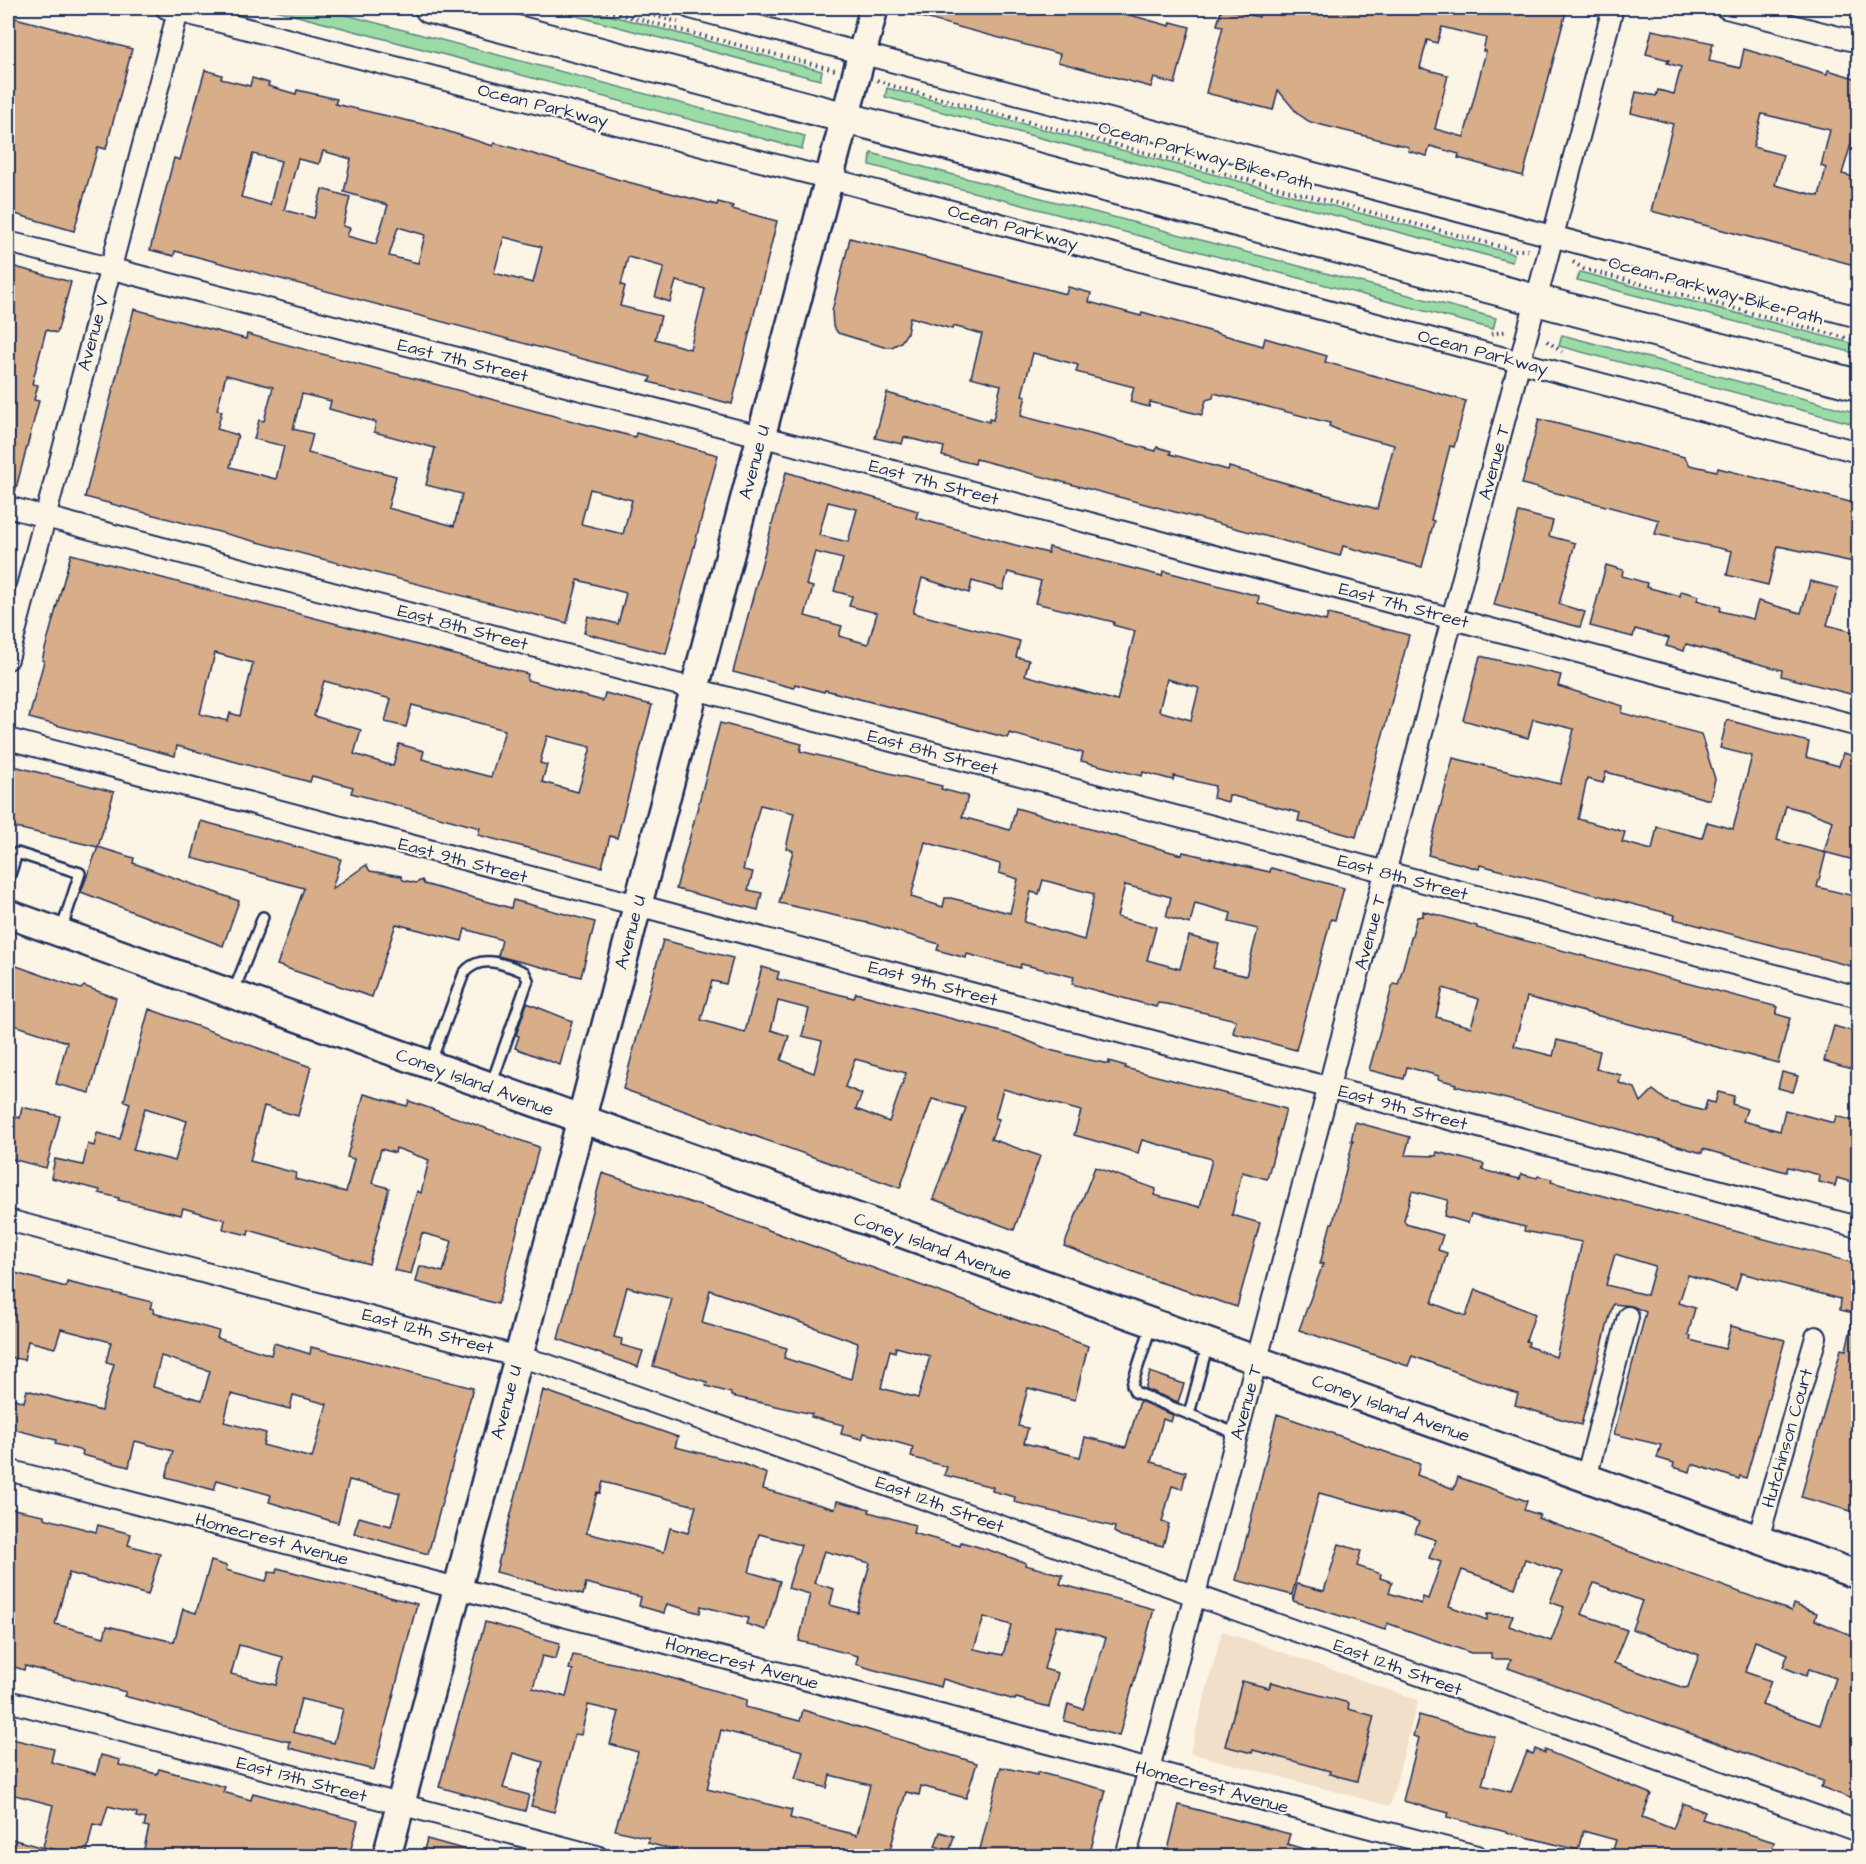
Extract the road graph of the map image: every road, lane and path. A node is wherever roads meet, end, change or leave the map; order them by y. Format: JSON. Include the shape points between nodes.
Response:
{"nodes":[{"id":1,"x":430,"y":8,"type":"edge"},
{"id":2,"x":594,"y":8,"type":"edge"},
{"id":3,"x":690,"y":8,"type":"edge"},
{"id":4,"x":874,"y":8,"type":"edge"},
{"id":5,"x":1613,"y":8,"type":"edge"},
{"id":6,"x":1726,"y":8,"type":"edge"},
{"id":7,"x":175,"y":9,"type":"edge"},
{"id":8,"x":1858,"y":42,"type":"edge"},
{"id":9,"x":862,"y":53,"type":"junction"},
{"id":10,"x":839,"y":70,"type":"dead end"},
{"id":11,"x":877,"y":80,"type":"dead end"},
{"id":12,"x":845,"y":117,"type":"junction"},
{"id":13,"x":829,"y":179,"type":"junction"},
{"id":14,"x":1552,"y":237,"type":"junction"},
{"id":15,"x":8,"y":242,"type":"edge"},
{"id":16,"x":1530,"y":250,"type":"dead end"},
{"id":17,"x":1569,"y":260,"type":"dead end"},
{"id":18,"x":110,"y":269,"type":"junction"},
{"id":19,"x":1536,"y":299,"type":"junction"},
{"id":20,"x":1858,"y":317,"type":"edge"},
{"id":21,"x":1858,"y":341,"type":"edge"},
{"id":22,"x":1520,"y":362,"type":"junction"},
{"id":23,"x":1858,"y":385,"type":"edge"},
{"id":24,"x":761,"y":437,"type":"junction"},
{"id":25,"x":1858,"y":452,"type":"edge"},
{"id":26,"x":8,"y":507,"type":"edge"},
{"id":27,"x":45,"y":517,"type":"junction"},
{"id":28,"x":1453,"y":618,"type":"junction"},
{"id":29,"x":8,"y":659,"type":"edge"},
{"id":30,"x":695,"y":688,"type":"junction"},
{"id":31,"x":1858,"y":726,"type":"edge"},
{"id":32,"x":8,"y":739,"type":"edge"},
{"id":33,"x":1385,"y":872,"type":"junction"},
{"id":34,"x":8,"y":881,"type":"edge"},
{"id":35,"x":637,"y":906,"type":"junction"},
{"id":36,"x":8,"y":914,"type":"edge"},
{"id":37,"x":263,"y":917,"type":"dead end"},
{"id":38,"x":60,"y":933,"type":"junction"},
{"id":39,"x":232,"y":995,"type":"junction"},
{"id":40,"x":1858,"y":997,"type":"edge"},
{"id":41,"x":429,"y":1066,"type":"junction"},
{"id":42,"x":1329,"y":1087,"type":"junction"},
{"id":43,"x":490,"y":1088,"type":"junction"},
{"id":44,"x":580,"y":1120,"type":"junction"},
{"id":45,"x":8,"y":1220,"type":"edge"},
{"id":46,"x":1858,"y":1227,"type":"edge"},
{"id":47,"x":1628,"y":1317,"type":"dead end"},
{"id":48,"x":1152,"y":1324,"type":"junction"},
{"id":49,"x":1816,"y":1337,"type":"dead end"},
{"id":50,"x":1208,"y":1344,"type":"junction"},
{"id":51,"x":519,"y":1356,"type":"junction"},
{"id":52,"x":1257,"y":1361,"type":"junction"},
{"id":53,"x":1189,"y":1414,"type":"junction"},
{"id":54,"x":1238,"y":1434,"type":"junction"},
{"id":55,"x":8,"y":1470,"type":"edge"},
{"id":56,"x":1586,"y":1478,"type":"junction"},
{"id":57,"x":1758,"y":1539,"type":"junction"},
{"id":58,"x":1858,"y":1575,"type":"edge"},
{"id":59,"x":458,"y":1588,"type":"junction"},
{"id":60,"x":1195,"y":1594,"type":"junction"},
{"id":61,"x":8,"y":1701,"type":"edge"},
{"id":62,"x":1149,"y":1770,"type":"junction"},
{"id":63,"x":400,"y":1804,"type":"junction"},
{"id":64,"x":1858,"y":1831,"type":"edge"},
{"id":65,"x":387,"y":1857,"type":"edge"},
{"id":66,"x":597,"y":1857,"type":"edge"},
{"id":67,"x":1126,"y":1857,"type":"edge"},
{"id":68,"x":1477,"y":1857,"type":"edge"}],
"edges":[{"from":1,"to":12,"type":"main road"},
{"from":2,"to":10,"type":"path"},
{"from":3,"to":9,"type":"street"},
{"from":4,"to":9,"type":"main road","name":"Avenue U"},
{"from":5,"to":14,"type":"street","name":"Avenue T"},
{"from":6,"to":8,"type":"street"},
{"from":7,"to":13,"type":"street","name":"Ocean Parkway"},
{"from":7,"to":18,"type":"street","name":"Avenue V"},
{"from":9,"to":12,"type":"main road","name":"Avenue U"},
{"from":9,"to":14,"type":"street"},
{"from":11,"to":16,"type":"path","name":"Ocean Parkway Bike Path","via":[[1514,250]]},
{"from":12,"to":13,"type":"main road","name":"Avenue U"},
{"from":12,"to":19,"type":"main road"},
{"from":13,"to":22,"type":"street","name":"Ocean Parkway"},
{"from":13,"to":24,"type":"main road","name":"Avenue U"},
{"from":14,"to":19,"type":"street","name":"Avenue T"},
{"from":14,"to":20,"type":"street"},
{"from":15,"to":18,"type":"street","name":"East 7th Street"},
{"from":17,"to":21,"type":"path","name":"Ocean Parkway Bike Path","via":[[1584,269]]},
{"from":18,"to":24,"type":"street","name":"East 7th Street"},
{"from":18,"to":27,"type":"street","name":"Avenue V"},
{"from":19,"to":22,"type":"street","name":"Avenue T"},
{"from":19,"to":23,"type":"main road"},
{"from":22,"to":25,"type":"street","name":"Ocean Parkway"},
{"from":22,"to":28,"type":"street","name":"Avenue T"},
{"from":24,"to":28,"type":"street","name":"East 7th Street"},
{"from":24,"to":30,"type":"main road","name":"Avenue U"},
{"from":26,"to":27,"type":"street","name":"East 8th Street"},
{"from":27,"to":29,"type":"street","name":"Avenue V"},
{"from":27,"to":30,"type":"street","name":"East 8th Street"},
{"from":28,"to":31,"type":"street","name":"East 7th Street"},
{"from":28,"to":33,"type":"street","name":"Avenue T"},
{"from":30,"to":33,"type":"street","name":"East 8th Street"},
{"from":30,"to":35,"type":"main road","name":"Avenue U"},
{"from":32,"to":35,"type":"street","name":"East 9th Street"},
{"from":33,"to":40,"type":"street","name":"East 8th Street"},
{"from":33,"to":42,"type":"street","name":"Avenue T"},
{"from":34,"to":38,"type":"lane","via":[[17,853],[80,873]]},
{"from":35,"to":42,"type":"street","name":"East 9th Street"},
{"from":35,"to":44,"type":"main road","name":"Avenue U"},
{"from":36,"to":38,"type":"main road","name":"Coney Island Avenue"},
{"from":37,"to":39,"type":"lane"},
{"from":38,"to":39,"type":"main road","name":"Coney Island Avenue"},
{"from":39,"to":41,"type":"main road","name":"Coney Island Avenue"},
{"from":41,"to":43,"type":"main road","name":"Coney Island Avenue"},
{"from":41,"to":43,"type":"lane","via":[[470,966],[490,961],[513,967],[525,972],[528,980]]},
{"from":42,"to":46,"type":"street","name":"East 9th Street"},
{"from":42,"to":52,"type":"street","name":"Avenue T"},
{"from":43,"to":44,"type":"main road","name":"Coney Island Avenue"},
{"from":44,"to":48,"type":"main road","name":"Coney Island Avenue"},
{"from":44,"to":51,"type":"main road","name":"Avenue U"},
{"from":45,"to":51,"type":"street","name":"East 12th Street"},
{"from":47,"to":56,"type":"street"},
{"from":48,"to":50,"type":"main road","name":"Coney Island Avenue"},
{"from":48,"to":53,"type":"lane","via":[[1132,1384],[1135,1392]]},
{"from":49,"to":57,"type":"street","name":"Hutchinson Court"},
{"from":50,"to":52,"type":"main road","name":"Coney Island Avenue"},
{"from":50,"to":53,"type":"lane"},
{"from":51,"to":59,"type":"main road","name":"Avenue U"},
{"from":51,"to":60,"type":"street","name":"East 12th Street"},
{"from":52,"to":54,"type":"street","name":"Avenue T"},
{"from":52,"to":56,"type":"main road","name":"Coney Island Avenue"},
{"from":53,"to":54,"type":"lane"},
{"from":54,"to":60,"type":"street","name":"Avenue T"},
{"from":55,"to":59,"type":"street","name":"Homecrest Avenue"},
{"from":56,"to":57,"type":"main road","name":"Coney Island Avenue"},
{"from":57,"to":58,"type":"main road","name":"Coney Island Avenue"},
{"from":59,"to":62,"type":"street","name":"Homecrest Avenue"},
{"from":59,"to":63,"type":"main road","name":"Avenue U"},
{"from":60,"to":62,"type":"street","name":"Avenue T"},
{"from":60,"to":64,"type":"street","name":"East 12th Street"},
{"from":61,"to":63,"type":"street","name":"East 13th Street"},
{"from":62,"to":67,"type":"street","name":"Avenue T"},
{"from":62,"to":68,"type":"street","name":"Homecrest Avenue"},
{"from":63,"to":65,"type":"main road","name":"Avenue U"},
{"from":63,"to":66,"type":"street","name":"East 13th Street"}]}
